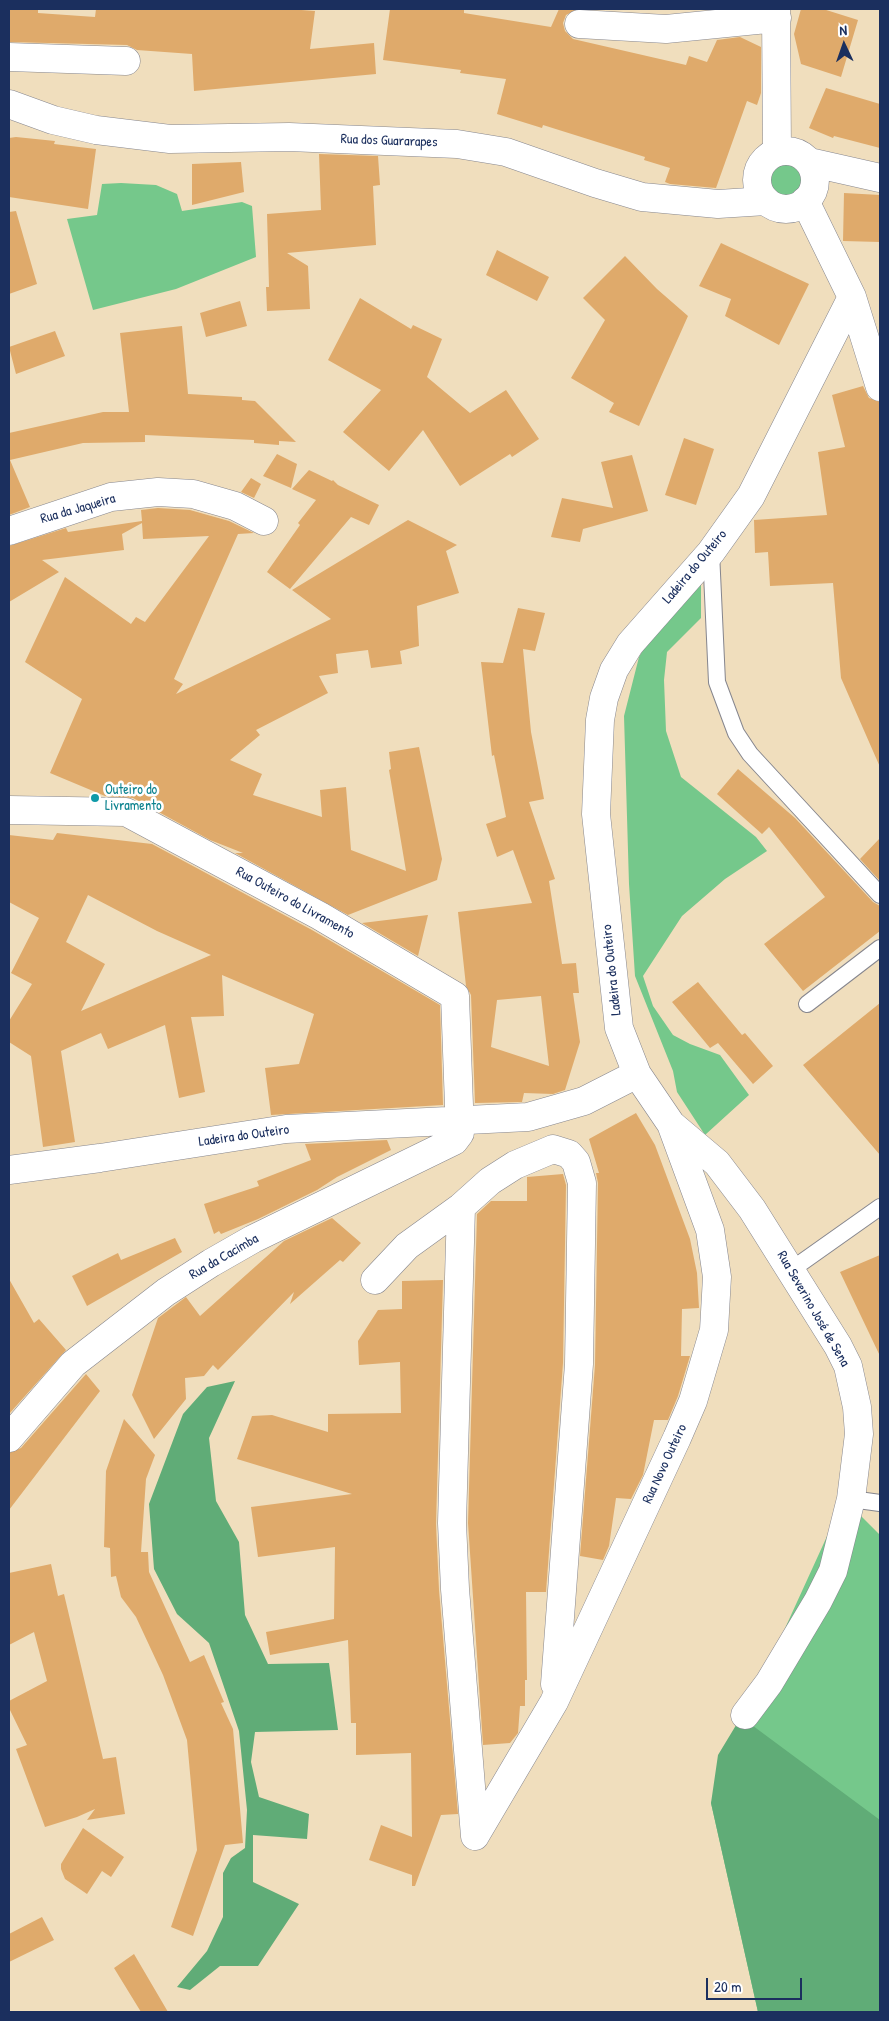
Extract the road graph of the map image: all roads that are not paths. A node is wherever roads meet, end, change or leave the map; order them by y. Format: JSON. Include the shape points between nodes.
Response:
{"nodes":[{"id":1,"x":776,"y":14,"type":"edge"},
{"id":2,"x":579,"y":24,"type":"dead end"},
{"id":3,"x":9,"y":57,"type":"edge"},
{"id":4,"x":126,"y":61,"type":"dead end"},
{"id":5,"x":9,"y":104,"type":"edge"},
{"id":6,"x":777,"y":152,"type":"junction"},
{"id":7,"x":809,"y":162,"type":"junction"},
{"id":8,"x":880,"y":178,"type":"edge"},
{"id":9,"x":766,"y":201,"type":"junction"},
{"id":10,"x":805,"y":201,"type":"junction"},
{"id":11,"x":852,"y":297,"type":"junction"},
{"id":12,"x":880,"y":387,"type":"edge"},
{"id":13,"x":264,"y":521,"type":"dead end"},
{"id":14,"x":9,"y":531,"type":"edge"},
{"id":15,"x":711,"y":552,"type":"junction"},
{"id":16,"x":9,"y":810,"type":"edge"},
{"id":17,"x":880,"y":895,"type":"edge"},
{"id":18,"x":880,"y":948,"type":"edge"},
{"id":19,"x":807,"y":1004,"type":"dead end"},
{"id":20,"x":637,"y":1074,"type":"junction"},
{"id":21,"x":459,"y":1119,"type":"junction"},
{"id":22,"x":671,"y":1124,"type":"junction"},
{"id":23,"x":9,"y":1170,"type":"edge"},
{"id":24,"x":461,"y":1207,"type":"junction"},
{"id":25,"x":880,"y":1207,"type":"edge"},
{"id":26,"x":792,"y":1270,"type":"junction"},
{"id":27,"x":375,"y":1280,"type":"dead end"},
{"id":28,"x":9,"y":1438,"type":"edge"},
{"id":29,"x":851,"y":1499,"type":"junction"},
{"id":30,"x":880,"y":1502,"type":"edge"},
{"id":31,"x":554,"y":1702,"type":"junction"},
{"id":32,"x":745,"y":1715,"type":"dead end"}],
"edges":[{"from":1,"to":2,"type":"street","via":[[666,29]]},
{"from":1,"to":6,"type":"street"},
{"from":3,"to":4,"type":"street"},
{"from":5,"to":9,"type":"street","name":"Rua dos Guararapes","via":[[53,120],[96,130],[170,139],[290,137],[456,144],[506,152],[642,197],[710,204]]},
{"from":6,"to":7,"type":"street","via":[[794,152]]},
{"from":6,"to":9,"type":"street","via":[[768,157],[758,173],[757,183]]},
{"from":7,"to":8,"type":"street"},
{"from":7,"to":10,"type":"street","via":[[814,185]]},
{"from":9,"to":10,"type":"street","via":[[773,206],[790,208]]},
{"from":10,"to":11,"type":"street"},
{"from":11,"to":12,"type":"street"},
{"from":11,"to":15,"type":"street","name":"Ladeira do Outeiro","via":[[752,496]]},
{"from":13,"to":14,"type":"street","name":"Rua da Jaqueira","via":[[236,506],[193,494],[158,492],[111,497]]},
{"from":15,"to":17,"type":"lane","via":[[717,682],[736,733],[750,754]]},
{"from":15,"to":20,"type":"street","name":"Ladeira do Outeiro","via":[[630,644],[614,670],[600,720],[596,814],[614,993],[619,1028]]},
{"from":16,"to":21,"type":"street","name":"Rua Outeiro do Livramento","via":[[126,812],[320,916],[455,996]]},
{"from":18,"to":19,"type":"lane"},
{"from":20,"to":21,"type":"street","name":"Ladeira do Outeiro","via":[[584,1101],[528,1118]]},
{"from":20,"to":22,"type":"street","name":"Rua Novo Outeiro"},
{"from":21,"to":23,"type":"street","name":"Ladeira do Outeiro","via":[[286,1129]]},
{"from":21,"to":28,"type":"street","name":"Rua da Cacimba","via":[[460,1133],[454,1141],[253,1240],[166,1292],[73,1364]]},
{"from":22,"to":26,"type":"street","name":"Rua Severino José de Sena","via":[[737,1186]]},
{"from":22,"to":31,"type":"street","name":"Rua Novo Outeiro","via":[[715,1252],[714,1330],[693,1401]]},
{"from":24,"to":27,"type":"street","via":[[407,1246]]},
{"from":24,"to":31,"type":"street","via":[[490,1181],[515,1165],[553,1150],[569,1154],[580,1172],[579,1364]]},
{"from":24,"to":31,"type":"street","name":"Rua Novo Outeiro","via":[[452,1523],[475,1836]]},
{"from":25,"to":26,"type":"lane"},
{"from":26,"to":29,"type":"street","name":"Rua Severino José de Sena","via":[[838,1346],[854,1386],[859,1434]]},
{"from":29,"to":30,"type":"lane"},
{"from":29,"to":32,"type":"street","name":"Rua Severino José de Sena","via":[[833,1571],[769,1683]]}]}
